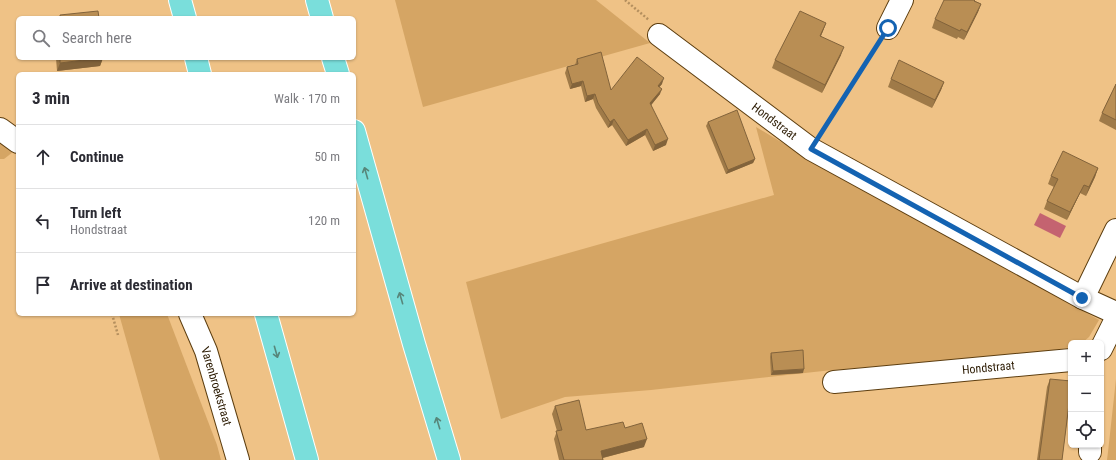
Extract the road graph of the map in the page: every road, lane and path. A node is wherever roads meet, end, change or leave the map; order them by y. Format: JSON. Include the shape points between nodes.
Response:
{"nodes":[{"id":1,"x":180,"y":0,"type":"edge"},
{"id":2,"x":317,"y":0,"type":"edge"},
{"id":3,"x":625,"y":0,"type":"edge"},
{"id":4,"x":902,"y":0,"type":"edge"},
{"id":5,"x":184,"y":16,"type":"edge"},
{"id":6,"x":321,"y":16,"type":"edge"},
{"id":7,"x":888,"y":28,"type":"joint"},
{"id":8,"x":659,"y":35,"type":"joint"},
{"id":9,"x":196,"y":60,"type":"edge"},
{"id":10,"x":334,"y":60,"type":"edge"},
{"id":11,"x":200,"y":72,"type":"edge"},
{"id":12,"x":338,"y":72,"type":"edge"},
{"id":13,"x":0,"y":129,"type":"edge"},
{"id":14,"x":356,"y":138,"type":"edge"},
{"id":15,"x":16,"y":141,"type":"edge"},
{"id":16,"x":811,"y":149,"type":"junction"},
{"id":17,"x":1116,"y":230,"type":"edge"},
{"id":18,"x":1082,"y":298,"type":"junction"},
{"id":19,"x":1116,"y":313,"type":"edge"},
{"id":20,"x":113,"y":316,"type":"edge"},
{"id":21,"x":191,"y":316,"type":"edge"},
{"id":22,"x":267,"y":316,"type":"edge"},
{"id":23,"x":1116,"y":319,"type":"edge"},
{"id":24,"x":118,"y":335,"type":"dead end"},
{"id":25,"x":1104,"y":342,"type":"edge"},
{"id":26,"x":1068,"y":360,"type":"edge"},
{"id":27,"x":834,"y":382,"type":"dead end"},
{"id":28,"x":238,"y":460,"type":"edge"},
{"id":29,"x":307,"y":460,"type":"edge"},
{"id":30,"x":449,"y":460,"type":"edge"}],
"edges":[{"from":1,"to":5,"type":"highway"},
{"from":2,"to":6,"type":"highway"},
{"from":3,"to":8,"type":"path","via":[[661,30]]},
{"from":4,"to":7,"type":"street"},
{"from":7,"to":16,"type":"path"},
{"from":8,"to":16,"type":"street","name":"Hondstraat"},
{"from":9,"to":11,"type":"highway"},
{"from":10,"to":12,"type":"highway"},
{"from":13,"to":15,"type":"street"},
{"from":30,"to":14,"type":"highway","one_way":true},
{"from":16,"to":18,"type":"street","name":"Hondstraat"},
{"from":17,"to":18,"type":"street"},
{"from":18,"to":19,"type":"street","name":"Hondstraat"},
{"from":20,"to":24,"type":"path"},
{"from":21,"to":28,"type":"street","name":"Varenbroekstraat","via":[[206,351]]},
{"from":22,"to":29,"type":"highway","one_way":true},
{"from":23,"to":25,"type":"street"},
{"from":26,"to":27,"type":"street","name":"Hondstraat"}]}
